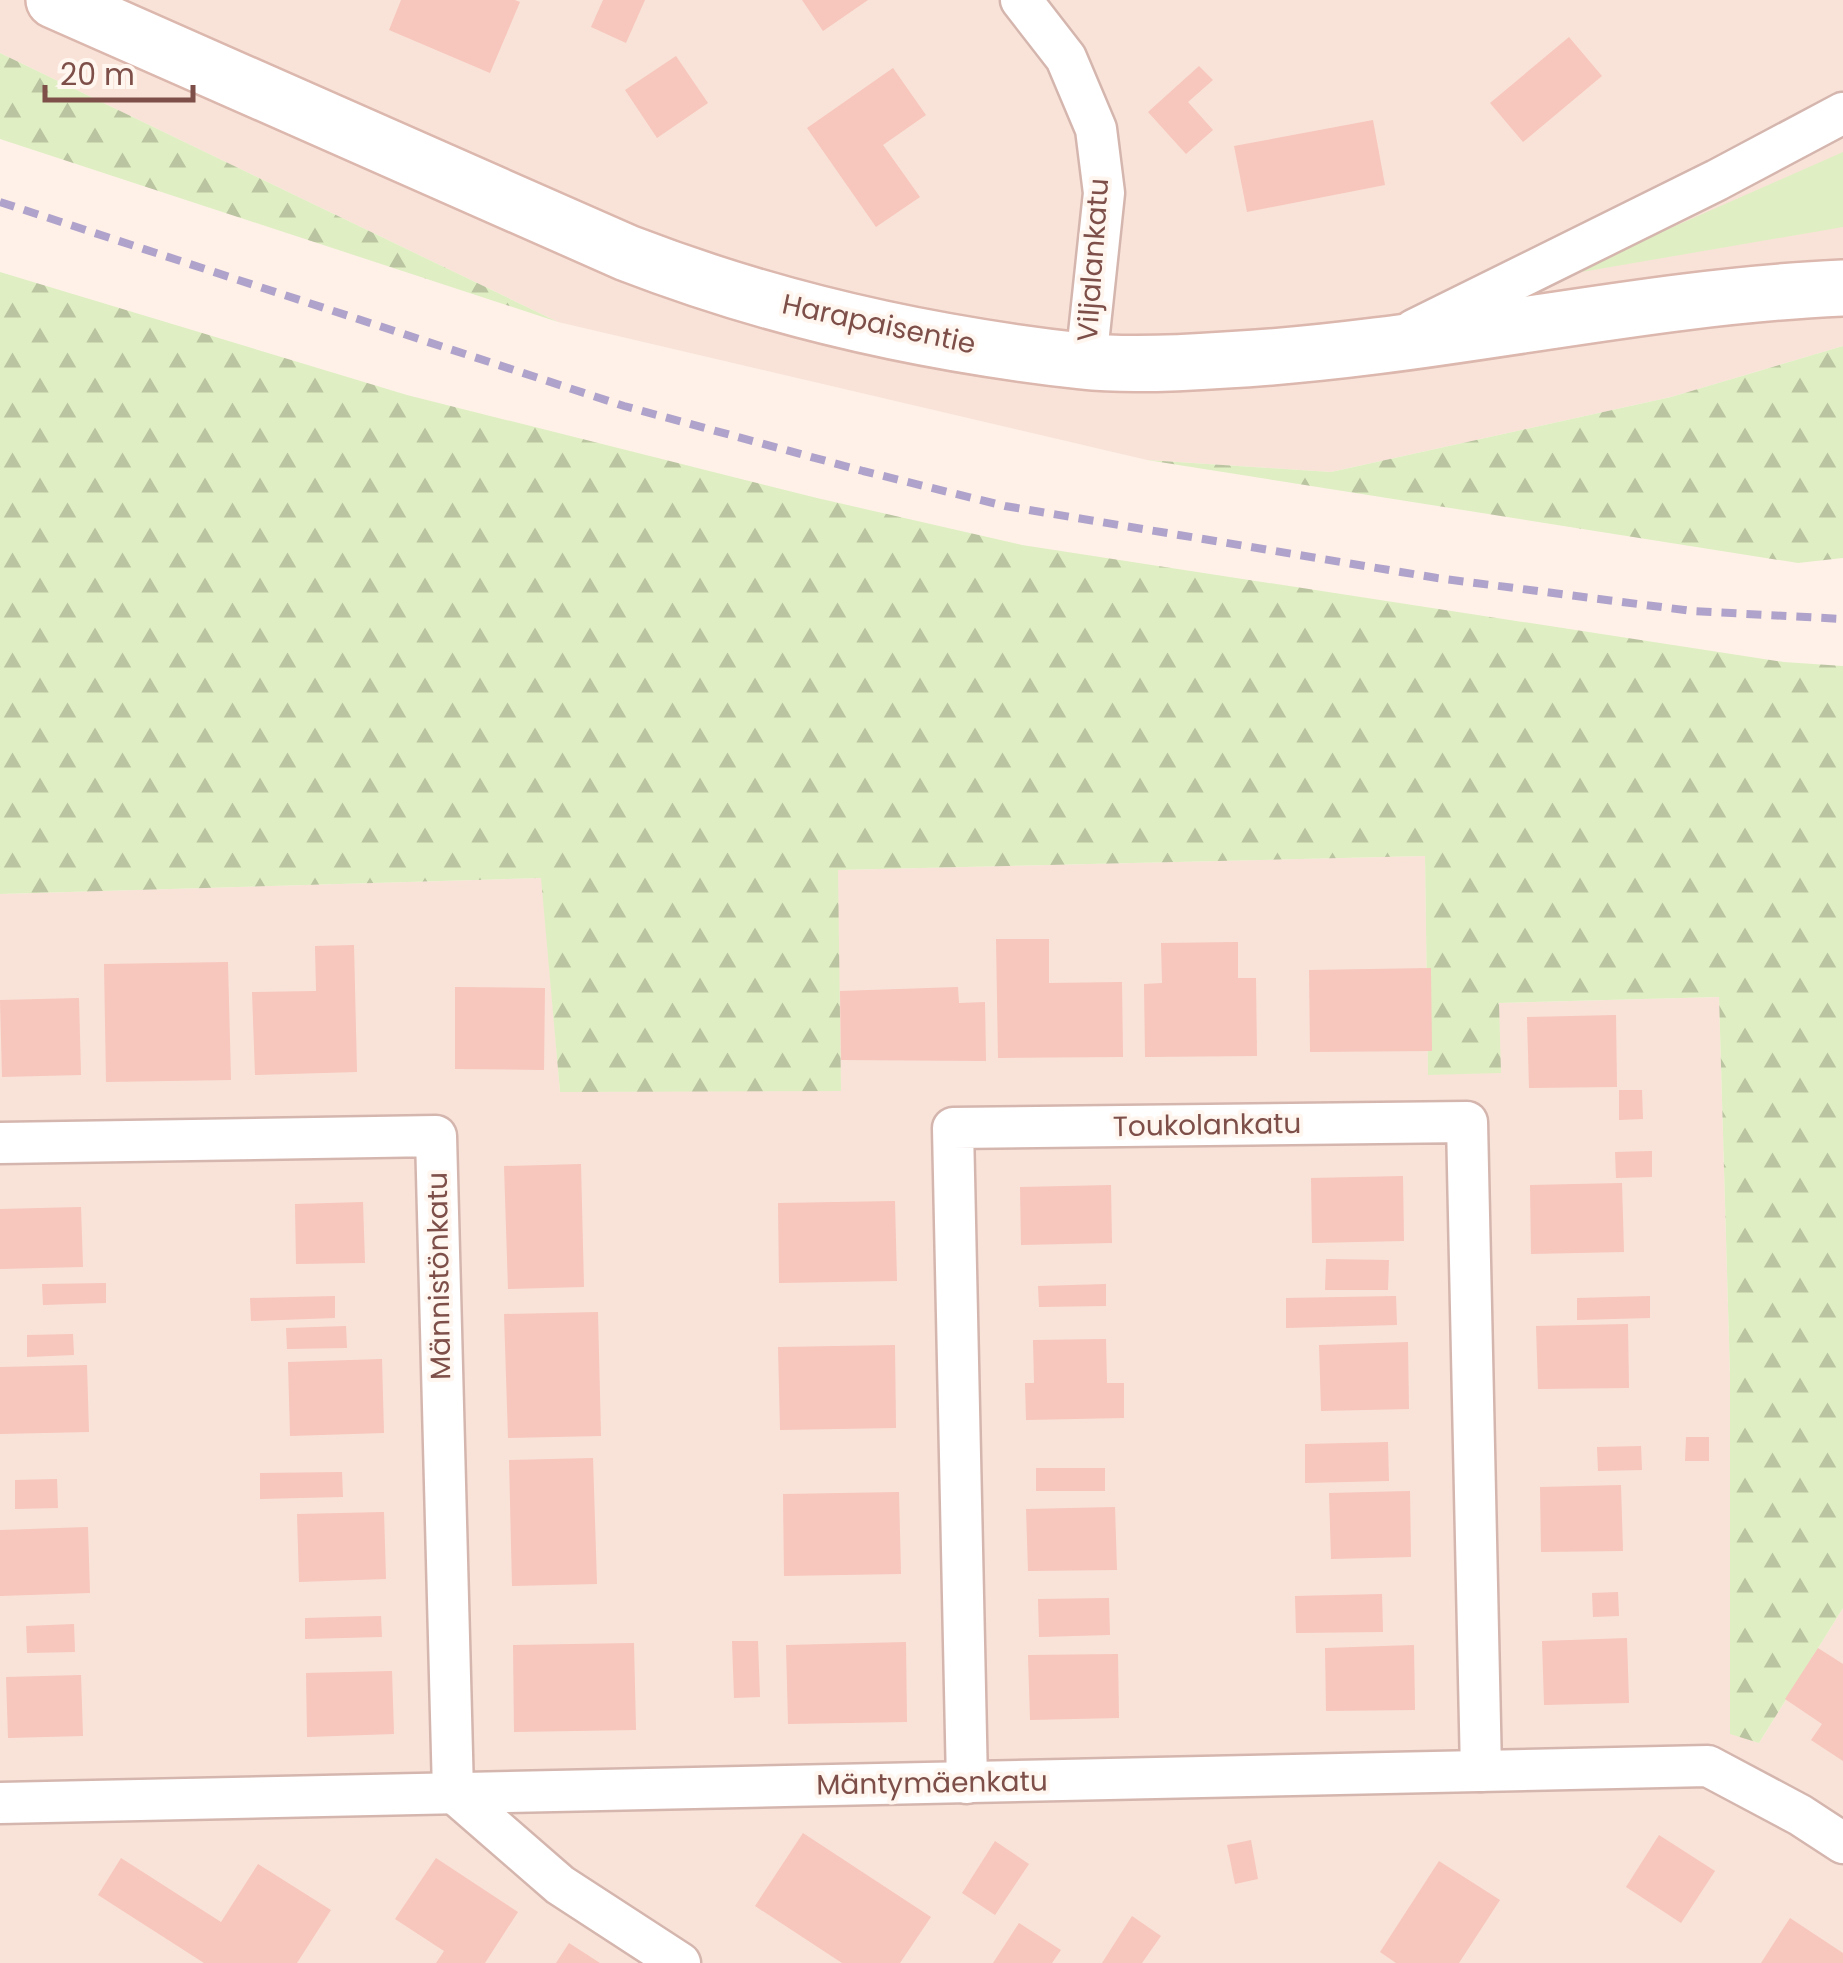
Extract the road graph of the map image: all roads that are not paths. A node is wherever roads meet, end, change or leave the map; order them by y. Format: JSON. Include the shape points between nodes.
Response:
{"nodes":[{"id":1,"x":54,"y":0,"type":"edge"},
{"id":2,"x":1020,"y":0,"type":"edge"},
{"id":3,"x":1843,"y":113,"type":"edge"},
{"id":4,"x":1843,"y":262,"type":"edge"},
{"id":5,"x":1843,"y":288,"type":"edge"},
{"id":6,"x":1760,"y":292,"type":"junction"},
{"id":7,"x":1383,"y":345,"type":"junction"},
{"id":8,"x":1086,"y":362,"type":"junction"},
{"id":9,"x":0,"y":1143,"type":"edge"},
{"id":10,"x":1481,"y":1771,"type":"junction"},
{"id":11,"x":967,"y":1783,"type":"junction"},
{"id":12,"x":453,"y":1792,"type":"junction"},
{"id":13,"x":0,"y":1803,"type":"edge"},
{"id":14,"x":1843,"y":1842,"type":"edge"},
{"id":15,"x":680,"y":1963,"type":"edge"}],
"edges":[{"from":1,"to":8,"type":"main road","name":"Harapaisentie","via":[[689,277],[807,313]]},
{"from":2,"to":8,"type":"street","name":"Viljalankatu","via":[[1066,58],[1096,129],[1104,193]]},
{"from":3,"to":7,"type":"street"},
{"from":4,"to":6,"type":"main road","name":"Harapaisentie"},
{"from":5,"to":6,"type":"main road","name":"Harapaisentie"},
{"from":6,"to":7,"type":"main road","name":"Harapaisentie"},
{"from":7,"to":8,"type":"main road","name":"Harapaisentie","via":[[1226,360]]},
{"from":9,"to":12,"type":"street","name":"Männistönkatu","via":[[436,1136]]},
{"from":10,"to":11,"type":"street","name":"Mäntymäenkatu"},
{"from":10,"to":11,"type":"street","name":"Toukolankatu","via":[[1466,1122],[953,1128]]},
{"from":10,"to":14,"type":"street","name":"Mäntymäenkatu","via":[[1708,1766]]},
{"from":11,"to":12,"type":"street","name":"Mäntymäenkatu"},
{"from":12,"to":13,"type":"street","name":"Mäntymäenkatu"},
{"from":12,"to":15,"type":"street","via":[[560,1885]]}]}
